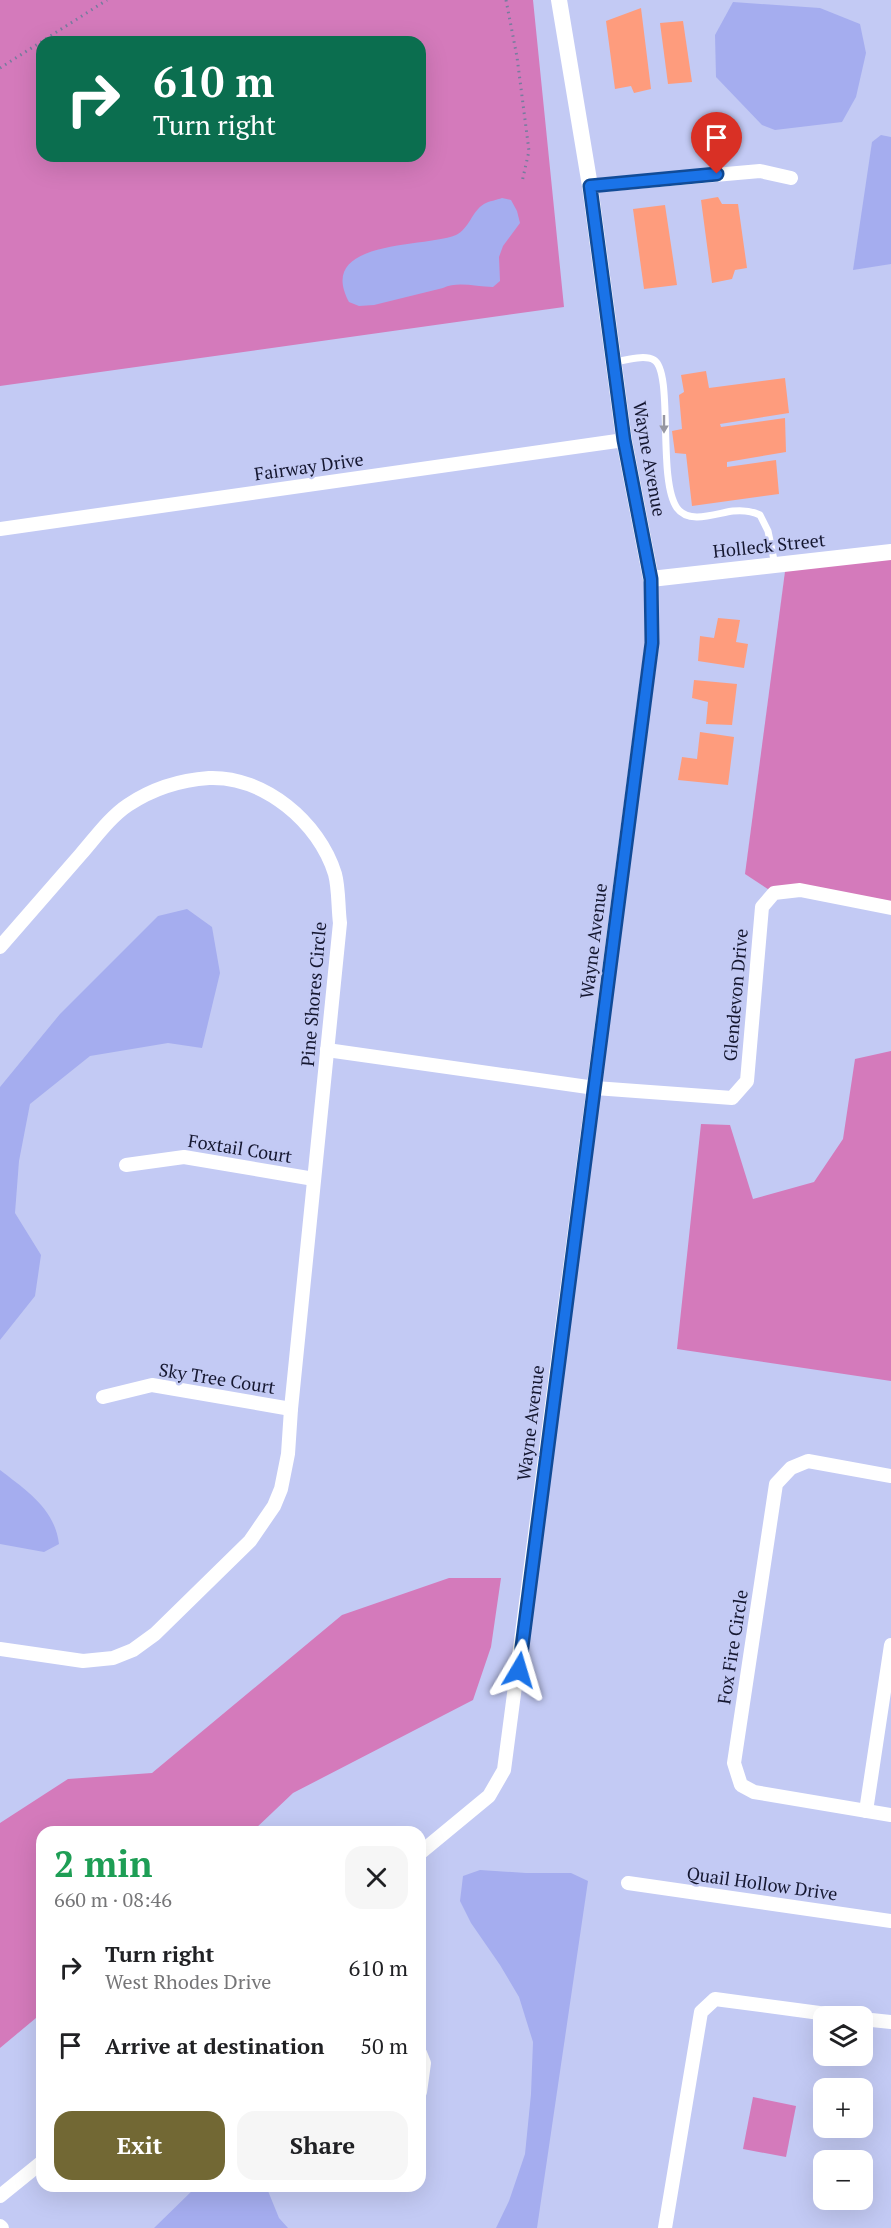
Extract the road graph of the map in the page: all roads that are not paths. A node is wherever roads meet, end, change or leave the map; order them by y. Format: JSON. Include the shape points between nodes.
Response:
{"nodes":[{"id":1,"x":559,"y":0,"type":"edge"},
{"id":2,"x":791,"y":178,"type":"dead end"},
{"id":3,"x":590,"y":186,"type":"junction"},
{"id":4,"x":613,"y":362,"type":"junction"},
{"id":5,"x":624,"y":440,"type":"junction"},
{"id":6,"x":0,"y":529,"type":"edge"},
{"id":7,"x":891,"y":552,"type":"edge"},
{"id":8,"x":775,"y":565,"type":"junction"},
{"id":9,"x":651,"y":579,"type":"junction"},
{"id":10,"x":891,"y":908,"type":"edge"},
{"id":11,"x":0,"y":947,"type":"edge"},
{"id":12,"x":327,"y":1050,"type":"junction"},
{"id":13,"x":595,"y":1088,"type":"junction"},
{"id":14,"x":126,"y":1165,"type":"dead end"},
{"id":15,"x":314,"y":1179,"type":"junction"},
{"id":16,"x":103,"y":1396,"type":"dead end"},
{"id":17,"x":291,"y":1409,"type":"junction"},
{"id":18,"x":891,"y":1476,"type":"edge"},
{"id":19,"x":891,"y":1644,"type":"edge"},
{"id":20,"x":0,"y":1649,"type":"edge"},
{"id":21,"x":866,"y":1811,"type":"junction"},
{"id":22,"x":891,"y":1815,"type":"edge"},
{"id":23,"x":426,"y":1848,"type":"edge"},
{"id":24,"x":628,"y":1883,"type":"dead end"},
{"id":25,"x":891,"y":1921,"type":"edge"},
{"id":26,"x":813,"y":2012,"type":"edge"},
{"id":27,"x":873,"y":2020,"type":"edge"},
{"id":28,"x":891,"y":2022,"type":"edge"},
{"id":29,"x":36,"y":2167,"type":"edge"},
{"id":30,"x":0,"y":2196,"type":"edge"},
{"id":31,"x":665,"y":2228,"type":"edge"}],
"edges":[{"from":1,"to":3,"type":"street","name":"Wayne Avenue"},
{"from":2,"to":3,"type":"street","via":[[760,171]]},
{"from":3,"to":4,"type":"street","name":"Wayne Avenue"},
{"from":4,"to":5,"type":"street","name":"Wayne Avenue"},
{"from":4,"to":8,"type":"lane","one_way":true,"via":[[649,358],[660,366],[665,445],[677,508],[693,517],[735,510],[760,515],[768,531]]},
{"from":5,"to":6,"type":"street","name":"Fairway Drive"},
{"from":5,"to":9,"type":"street","name":"Wayne Avenue"},
{"from":7,"to":8,"type":"street","name":"Holleck Street"},
{"from":8,"to":9,"type":"street","name":"Holleck Street"},
{"from":9,"to":13,"type":"street","name":"Wayne Avenue","via":[[652,643]]},
{"from":10,"to":13,"type":"street","name":"Glendevon Drive","via":[[800,890],[774,893],[762,907],[747,1081],[732,1098]]},
{"from":11,"to":12,"type":"street","name":"Pine Shores Circle","via":[[127,805],[170,784],[211,778],[240,782],[274,796],[301,817],[322,843],[335,875],[340,923]]},
{"from":12,"to":13,"type":"street","name":"Glendevon Drive"},
{"from":12,"to":15,"type":"street","name":"Pine Shores Circle"},
{"from":13,"to":23,"type":"street","name":"Wayne Avenue","via":[[504,1770],[489,1796]]},
{"from":14,"to":15,"type":"street","name":"Foxtail Court","via":[[184,1157]]},
{"from":15,"to":17,"type":"street","name":"Pine Shores Circle"},
{"from":16,"to":17,"type":"street","name":"Sky Tree Court","via":[[152,1385]]},
{"from":17,"to":20,"type":"street","name":"Pine Shores Circle","via":[[288,1454],[274,1506],[250,1541],[155,1634],[113,1658],[83,1661]]},
{"from":18,"to":21,"type":"street","name":"Fox Fire Circle","via":[[808,1461],[790,1468],[776,1484],[734,1763],[741,1785],[754,1792]]},
{"from":19,"to":21,"type":"street"},
{"from":21,"to":22,"type":"street","name":"Fox Fire Circle"},
{"from":24,"to":25,"type":"street","name":"Quail Hollow Drive"},
{"from":26,"to":31,"type":"street","via":[[715,1999],[701,2012]]},
{"from":27,"to":28,"type":"street"},
{"from":29,"to":30,"type":"street"}]}
